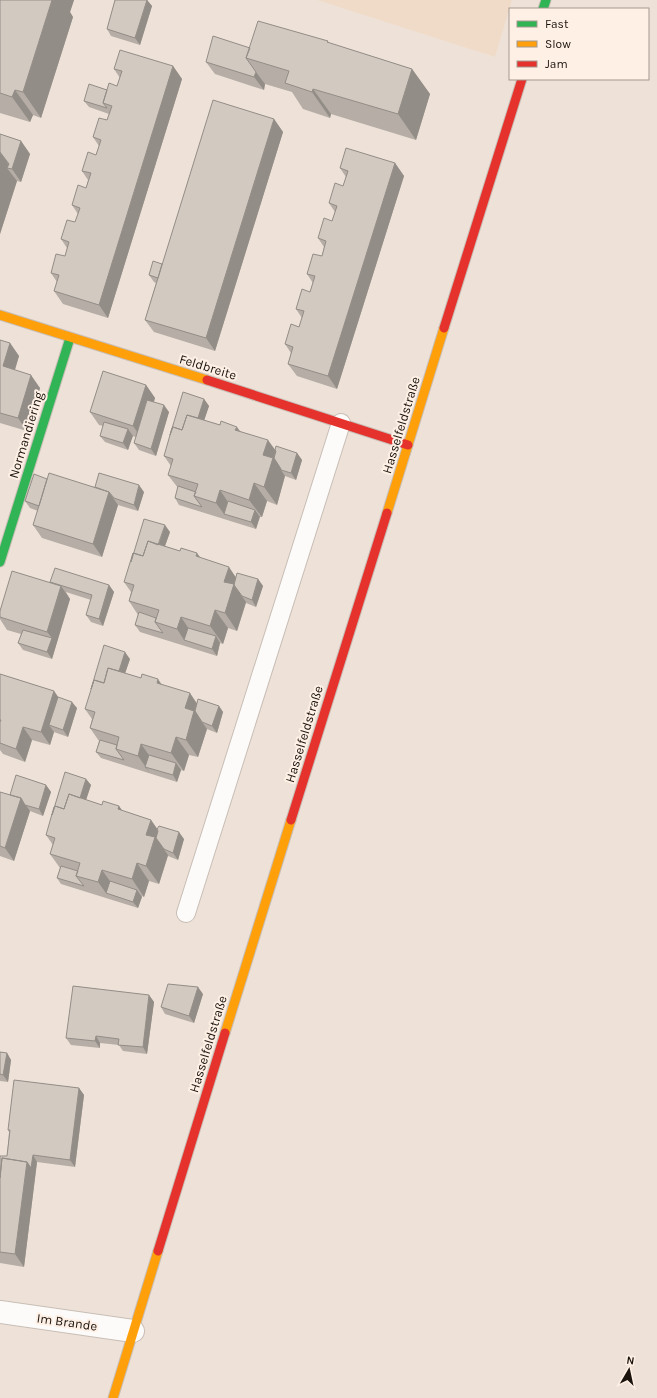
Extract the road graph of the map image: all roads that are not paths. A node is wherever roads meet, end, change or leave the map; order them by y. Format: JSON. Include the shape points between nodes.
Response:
{"nodes":[{"id":1,"x":522,"y":80,"type":"edge"},
{"id":2,"x":0,"y":315,"type":"edge"},
{"id":3,"x":70,"y":338,"type":"junction"},
{"id":4,"x":341,"y":423,"type":"junction"},
{"id":5,"x":408,"y":445,"type":"junction"},
{"id":6,"x":0,"y":562,"type":"edge"},
{"id":7,"x":186,"y":913,"type":"dead end"},
{"id":8,"x":0,"y":1312,"type":"edge"},
{"id":9,"x":134,"y":1331,"type":"junction"},
{"id":10,"x":113,"y":1398,"type":"edge"}],
"edges":[{"from":1,"to":5,"type":"street","name":"Hasselfeldstraße"},
{"from":2,"to":3,"type":"street","name":"Feldbreite"},
{"from":3,"to":4,"type":"street","name":"Feldbreite"},
{"from":3,"to":6,"type":"street","name":"Normandiering"},
{"from":4,"to":5,"type":"street","name":"Feldbreite"},
{"from":4,"to":7,"type":"lane"},
{"from":5,"to":9,"type":"street","name":"Hasselfeldstraße"},
{"from":8,"to":9,"type":"street","name":"Im Brande"},
{"from":9,"to":10,"type":"street","name":"Hasselfeldstraße"}]}
